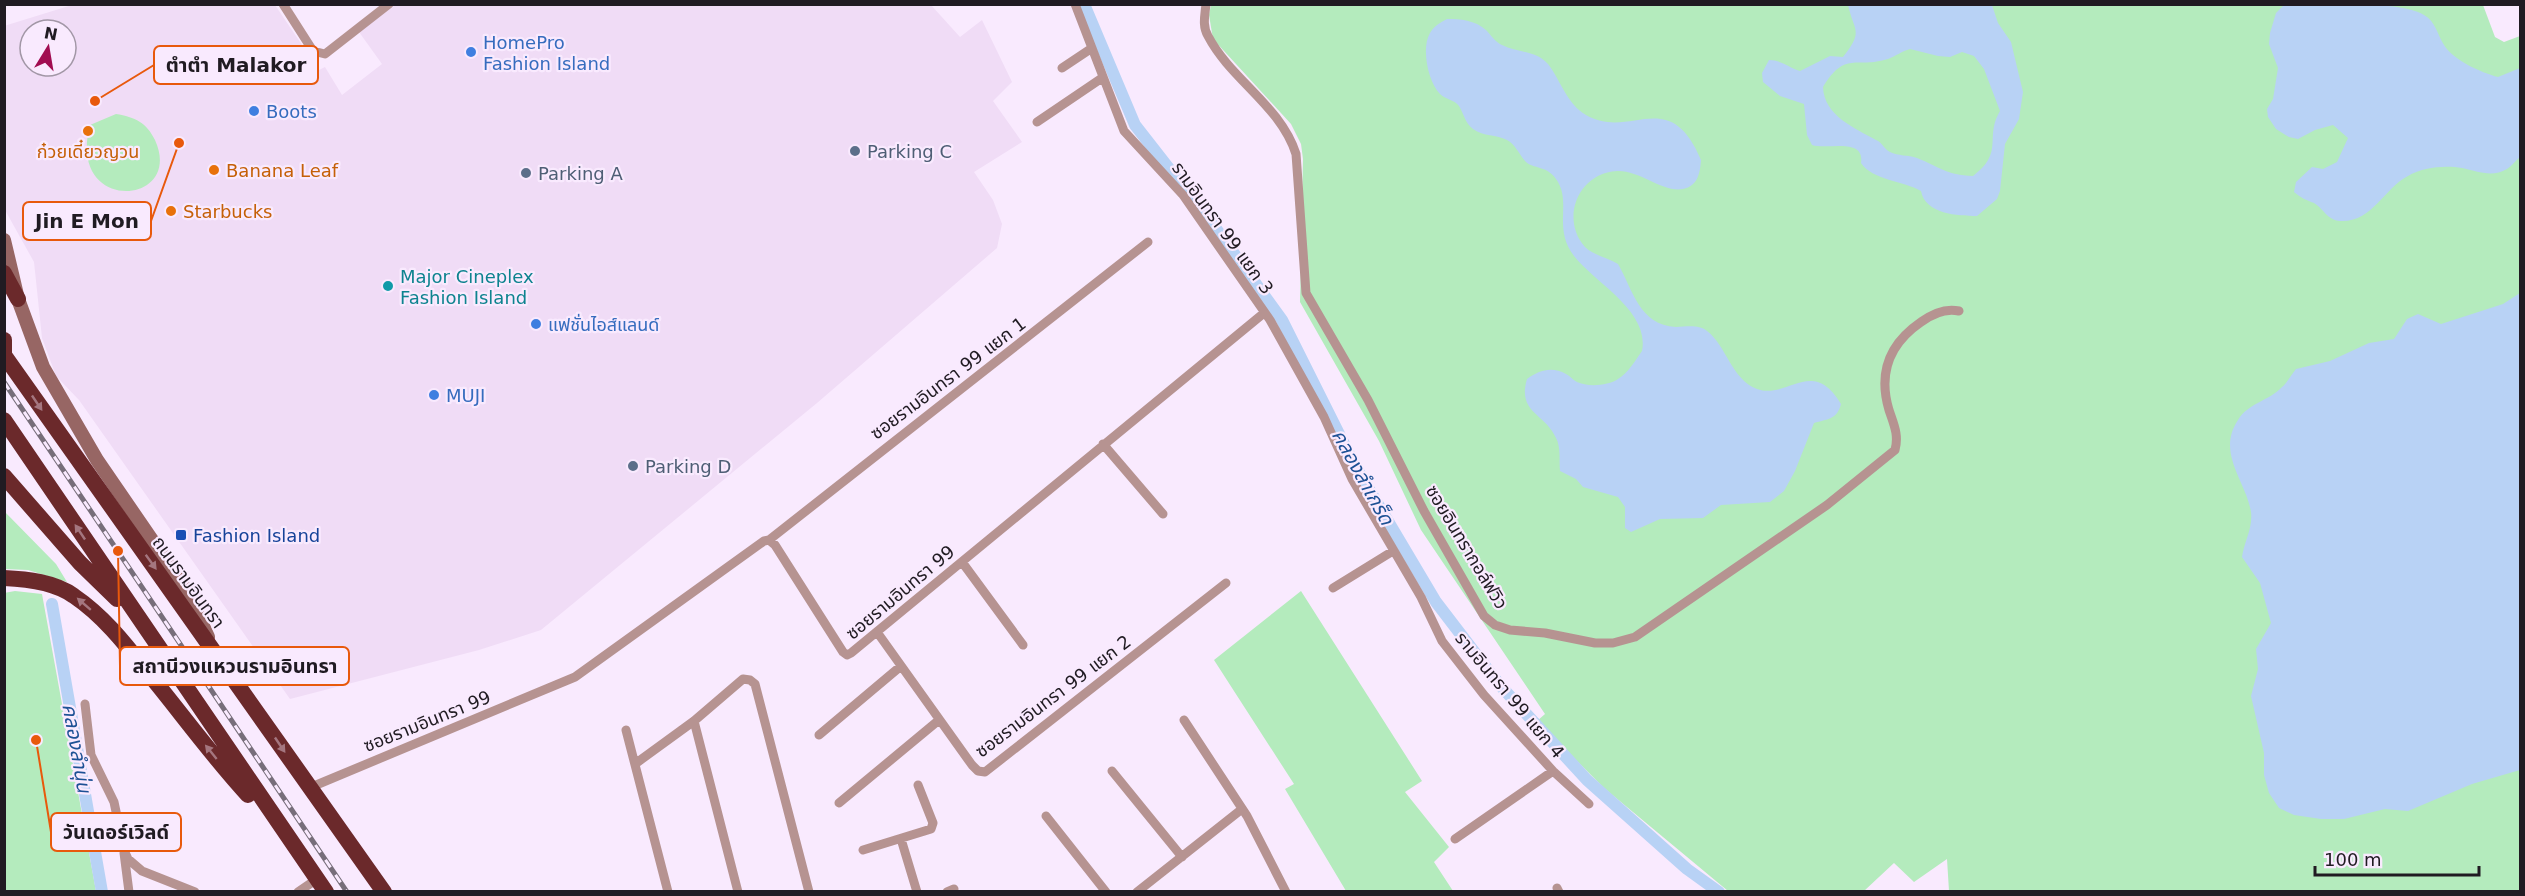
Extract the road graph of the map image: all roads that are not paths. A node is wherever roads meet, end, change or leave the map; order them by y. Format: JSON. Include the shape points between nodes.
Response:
{"nodes":[{"id":1,"x":283,"y":4,"type":"edge"},
{"id":2,"x":389,"y":4,"type":"edge"},
{"id":3,"x":1076,"y":4,"type":"edge"},
{"id":4,"x":1206,"y":4,"type":"edge"},
{"id":5,"x":1092,"y":48,"type":"junction"},
{"id":6,"x":1062,"y":68,"type":"dead end"},
{"id":7,"x":1102,"y":78,"type":"junction"},
{"id":8,"x":1037,"y":122,"type":"dead end"},
{"id":9,"x":4,"y":240,"type":"edge"},
{"id":10,"x":1148,"y":242,"type":"dead end"},
{"id":11,"x":4,"y":273,"type":"edge"},
{"id":12,"x":18,"y":298,"type":"junction"},
{"id":13,"x":1959,"y":311,"type":"dead end"},
{"id":14,"x":1264,"y":313,"type":"junction"},
{"id":15,"x":4,"y":340,"type":"edge"},
{"id":16,"x":4,"y":355,"type":"edge"},
{"id":17,"x":4,"y":364,"type":"edge"},
{"id":18,"x":4,"y":420,"type":"edge"},
{"id":19,"x":1103,"y":444,"type":"junction"},
{"id":20,"x":4,"y":476,"type":"edge"},
{"id":21,"x":1163,"y":514,"type":"dead end"},
{"id":22,"x":769,"y":540,"type":"junction"},
{"id":23,"x":1393,"y":551,"type":"junction"},
{"id":24,"x":962,"y":562,"type":"junction"},
{"id":25,"x":4,"y":578,"type":"edge"},
{"id":26,"x":1226,"y":583,"type":"dead end"},
{"id":27,"x":1333,"y":588,"type":"dead end"},
{"id":28,"x":877,"y":632,"type":"junction"},
{"id":29,"x":148,"y":633,"type":"junction"},
{"id":30,"x":211,"y":645,"type":"junction"},
{"id":31,"x":1023,"y":645,"type":"dead end"},
{"id":32,"x":901,"y":666,"type":"junction"},
{"id":33,"x":85,"y":704,"type":"dead end"},
{"id":34,"x":939,"y":720,"type":"junction"},
{"id":35,"x":1184,"y":720,"type":"dead end"},
{"id":36,"x":694,"y":721,"type":"junction"},
{"id":37,"x":626,"y":730,"type":"dead end"},
{"id":38,"x":819,"y":735,"type":"dead end"},
{"id":39,"x":636,"y":764,"type":"junction"},
{"id":40,"x":1112,"y":771,"type":"dead end"},
{"id":41,"x":1553,"y":771,"type":"junction"},
{"id":42,"x":918,"y":785,"type":"dead end"},
{"id":43,"x":309,"y":788,"type":"junction"},
{"id":44,"x":839,"y":803,"type":"dead end"},
{"id":45,"x":1589,"y":804,"type":"dead end"},
{"id":46,"x":1242,"y":809,"type":"junction"},
{"id":47,"x":1046,"y":816,"type":"dead end"},
{"id":48,"x":901,"y":839,"type":"junction"},
{"id":49,"x":1455,"y":839,"type":"dead end"},
{"id":50,"x":291,"y":843,"type":"junction"},
{"id":51,"x":863,"y":850,"type":"dead end"},
{"id":52,"x":125,"y":852,"type":"junction"},
{"id":53,"x":1182,"y":857,"type":"junction"},
{"id":54,"x":322,"y":885,"type":"edge"},
{"id":55,"x":129,"y":891,"type":"edge"},
{"id":56,"x":195,"y":891,"type":"edge"},
{"id":57,"x":298,"y":891,"type":"edge"},
{"id":58,"x":384,"y":891,"type":"edge"},
{"id":59,"x":668,"y":891,"type":"edge"},
{"id":60,"x":738,"y":891,"type":"edge"},
{"id":61,"x":809,"y":891,"type":"edge"},
{"id":62,"x":917,"y":891,"type":"edge"},
{"id":63,"x":1106,"y":891,"type":"edge"},
{"id":64,"x":1137,"y":891,"type":"edge"},
{"id":65,"x":1286,"y":891,"type":"edge"}],
"edges":[{"from":1,"to":2,"type":"street","via":[[313,51],[320,54]]},
{"from":3,"to":5,"type":"street","name":"รามอินทรา 99 แยก 3"},
{"from":4,"to":13,"type":"street","name":"ซอยอินทรากอล์ฟวิว","via":[[1207,35],[1292,140],[1306,293],[1368,400],[1424,511],[1484,616],[1495,625],[1613,643],[1635,637],[1652,626],[1827,505],[1895,450],[1898,438],[1884,388],[1890,356],[1912,328],[1927,318],[1949,309]]},
{"from":5,"to":6,"type":"street"},
{"from":5,"to":7,"type":"street","name":"รามอินทรา 99 แยก 3"},
{"from":7,"to":8,"type":"street"},
{"from":7,"to":14,"type":"street","name":"รามอินทรา 99 แยก 3","via":[[1124,131],[1183,195]]},
{"from":9,"to":12,"type":"main road"},
{"from":10,"to":22,"type":"street","name":"ซอยรามอินทรา 99 แยก 1"},
{"from":11,"to":12,"type":"highway"},
{"from":12,"to":30,"type":"main road","via":[[42,367],[55,391],[187,591]]},
{"from":14,"to":19,"type":"street","name":"ซอยรามอินทรา 99"},
{"from":14,"to":23,"type":"street","name":"รามอินทรา 99 แยก 4","via":[[1324,417],[1352,479]]},
{"from":15,"to":17,"type":"highway","bridge":true},
{"from":16,"to":30,"type":"highway","name":"ถนนรามอินทรา","one_way":true},
{"from":29,"to":18,"type":"highway","one_way":true},
{"from":19,"to":21,"type":"street"},
{"from":19,"to":24,"type":"street","name":"ซอยรามอินทรา 99"},
{"from":20,"to":29,"type":"highway"},
{"from":22,"to":28,"type":"street","name":"ซอยรามอินทรา 99","via":[[843,652],[851,653]]},
{"from":22,"to":43,"type":"street","name":"ซอยรามอินทรา 99","via":[[575,677]]},
{"from":23,"to":27,"type":"street"},
{"from":23,"to":41,"type":"street","name":"รามอินทรา 99 แยก 4","via":[[1455,660]]},
{"from":24,"to":28,"type":"street","name":"ซอยรามอินทรา 99"},
{"from":24,"to":31,"type":"street"},
{"from":50,"to":25,"type":"highway","one_way":true,"via":[[225,769],[120,637],[89,608],[59,588]]},
{"from":26,"to":34,"type":"street","name":"ซอยรามอินทรา 99 แยก 2","via":[[985,772],[972,765]]},
{"from":28,"to":32,"type":"street","name":"ซอยรามอินทรา 99 แยก 2"},
{"from":29,"to":50,"type":"highway"},
{"from":30,"to":43,"type":"highway","name":"ถนนรามอินทรา","one_way":true},
{"from":32,"to":34,"type":"street","name":"ซอยรามอินทรา 99 แยก 2"},
{"from":32,"to":38,"type":"street"},
{"from":33,"to":52,"type":"street","via":[[91,754],[114,802]]},
{"from":34,"to":44,"type":"street"},
{"from":35,"to":46,"type":"street"},
{"from":36,"to":39,"type":"street"},
{"from":36,"to":60,"type":"street"},
{"from":36,"to":61,"type":"street","via":[[743,680],[754,684]]},
{"from":37,"to":39,"type":"street"},
{"from":39,"to":59,"type":"street"},
{"from":40,"to":53,"type":"street"},
{"from":41,"to":45,"type":"street","name":"รามอินทรา 99 แยก 4"},
{"from":41,"to":49,"type":"street"},
{"from":42,"to":48,"type":"street","via":[[932,826]]},
{"from":43,"to":58,"type":"highway","name":"ถนนรามอินทรา"},
{"from":46,"to":53,"type":"street"},
{"from":46,"to":65,"type":"street"},
{"from":47,"to":63,"type":"street"},
{"from":48,"to":51,"type":"street"},
{"from":48,"to":62,"type":"street"},
{"from":50,"to":54,"type":"highway"},
{"from":52,"to":55,"type":"street"},
{"from":52,"to":56,"type":"street","via":[[142,871]]},
{"from":53,"to":64,"type":"street"},
{"from":54,"to":57,"type":"street"}]}
